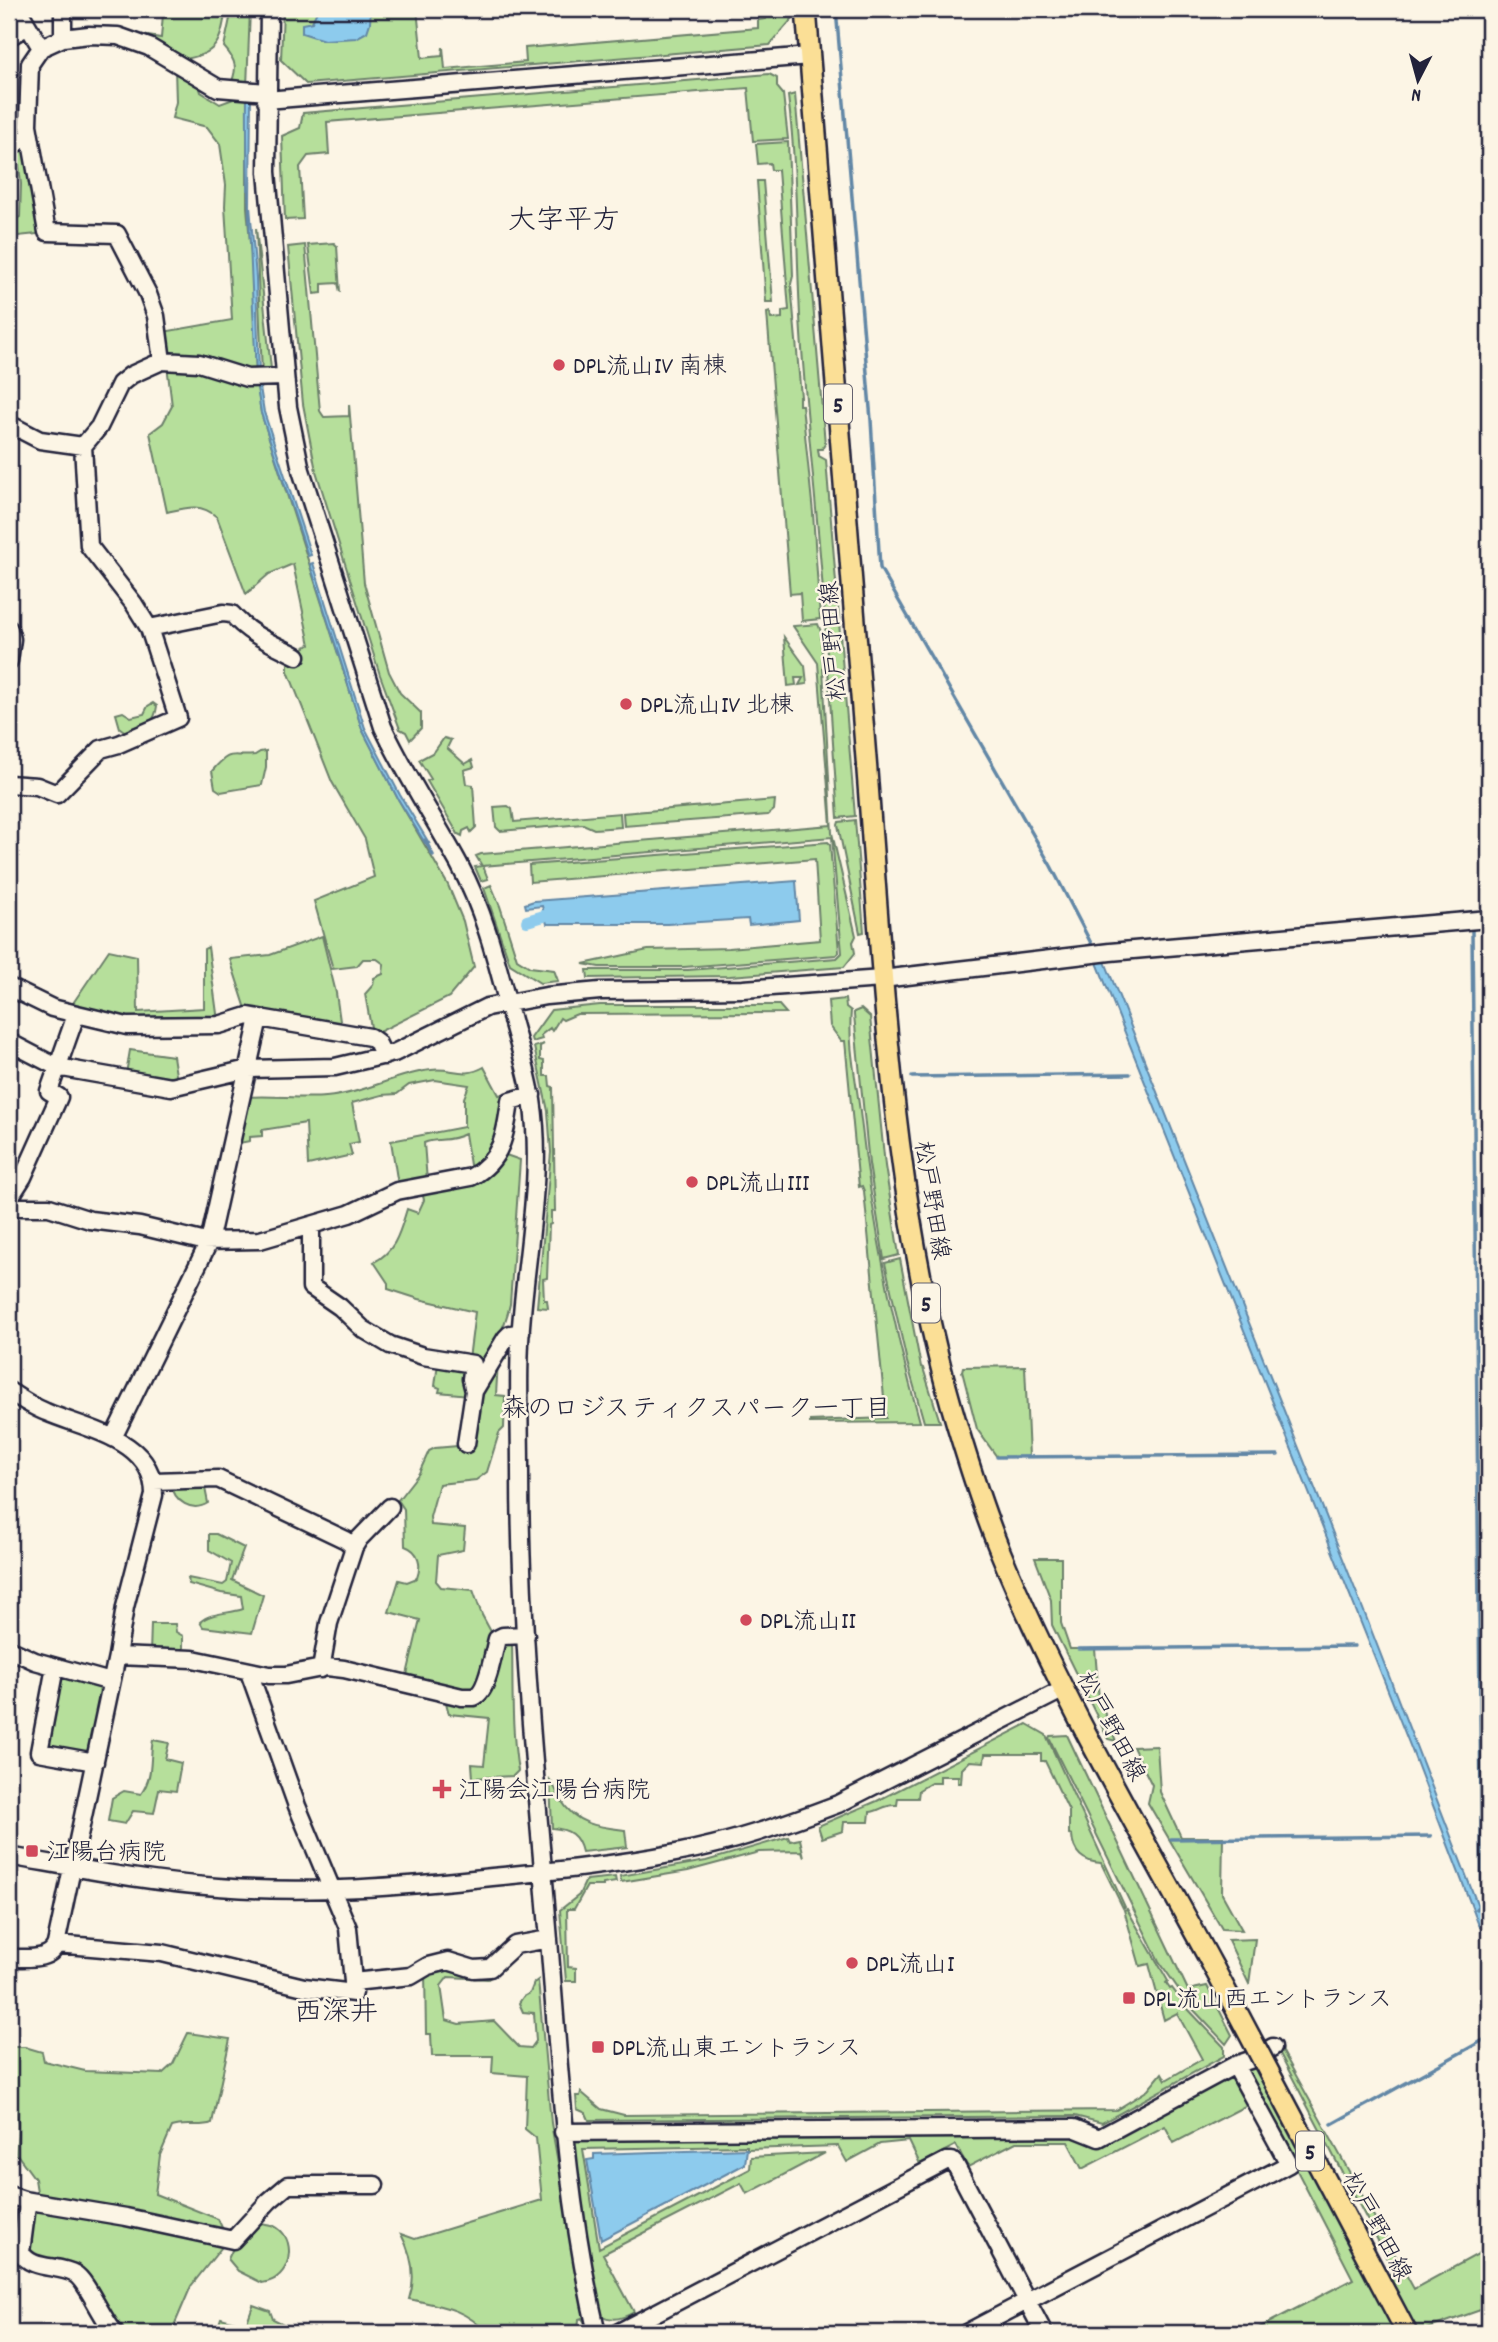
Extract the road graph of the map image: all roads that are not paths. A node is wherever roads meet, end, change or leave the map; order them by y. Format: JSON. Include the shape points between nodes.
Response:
{"nodes":[{"id":1,"x":18,"y":9,"type":"edge"},
{"id":2,"x":62,"y":9,"type":"edge"},
{"id":3,"x":269,"y":9,"type":"edge"},
{"id":4,"x":806,"y":9,"type":"edge"},
{"id":5,"x":28,"y":26,"type":"junction"},
{"id":6,"x":9,"y":37,"type":"edge"},
{"id":7,"x":63,"y":38,"type":"junction"},
{"id":8,"x":41,"y":48,"type":"junction"},
{"id":9,"x":810,"y":56,"type":"junction"},
{"id":10,"x":258,"y":93,"type":"junction"},
{"id":11,"x":29,"y":136,"type":"junction"},
{"id":12,"x":9,"y":147,"type":"edge"},
{"id":13,"x":162,"y":361,"type":"junction"},
{"id":14,"x":285,"y":377,"type":"junction"},
{"id":15,"x":9,"y":424,"type":"edge"},
{"id":16,"x":83,"y":446,"type":"junction"},
{"id":17,"x":149,"y":628,"type":"junction"},
{"id":18,"x":9,"y":629,"type":"edge"},
{"id":19,"x":297,"y":656,"type":"dead end"},
{"id":20,"x":9,"y":662,"type":"edge"},
{"id":21,"x":9,"y":785,"type":"edge"},
{"id":22,"x":1489,"y":919,"type":"edge"},
{"id":23,"x":882,"y":979,"type":"junction"},
{"id":24,"x":9,"y":987,"type":"edge"},
{"id":25,"x":507,"y":1002,"type":"junction"},
{"id":26,"x":76,"y":1015,"type":"junction"},
{"id":27,"x":259,"y":1018,"type":"junction"},
{"id":28,"x":9,"y":1042,"type":"edge"},
{"id":29,"x":384,"y":1056,"type":"junction"},
{"id":30,"x":57,"y":1066,"type":"junction"},
{"id":31,"x":248,"y":1069,"type":"junction"},
{"id":32,"x":532,"y":1095,"type":"junction"},
{"id":33,"x":9,"y":1199,"type":"edge"},
{"id":34,"x":9,"y":1207,"type":"edge"},
{"id":35,"x":311,"y":1226,"type":"junction"},
{"id":36,"x":209,"y":1242,"type":"junction"},
{"id":37,"x":521,"y":1332,"type":"junction"},
{"id":38,"x":9,"y":1391,"type":"edge"},
{"id":39,"x":474,"y":1391,"type":"junction"},
{"id":40,"x":113,"y":1438,"type":"junction"},
{"id":41,"x":466,"y":1444,"type":"dead end"},
{"id":42,"x":154,"y":1481,"type":"junction"},
{"id":43,"x":390,"y":1507,"type":"dead end"},
{"id":44,"x":354,"y":1547,"type":"junction"},
{"id":45,"x":526,"y":1635,"type":"junction"},
{"id":46,"x":9,"y":1649,"type":"edge"},
{"id":47,"x":117,"y":1656,"type":"junction"},
{"id":48,"x":55,"y":1667,"type":"junction"},
{"id":49,"x":321,"y":1669,"type":"junction"},
{"id":50,"x":249,"y":1672,"type":"junction"},
{"id":51,"x":111,"y":1682,"type":"junction"},
{"id":52,"x":1064,"y":1689,"type":"junction"},
{"id":53,"x":95,"y":1762,"type":"junction"},
{"id":54,"x":9,"y":1856,"type":"edge"},
{"id":55,"x":72,"y":1867,"type":"junction"},
{"id":56,"x":543,"y":1871,"type":"junction"},
{"id":57,"x":333,"y":1891,"type":"junction"},
{"id":58,"x":549,"y":1939,"type":"junction"},
{"id":59,"x":56,"y":1944,"type":"junction"},
{"id":60,"x":9,"y":1958,"type":"edge"},
{"id":61,"x":353,"y":1982,"type":"junction"},
{"id":62,"x":1273,"y":2047,"type":"dead end"},
{"id":63,"x":1235,"y":2064,"type":"junction"},
{"id":64,"x":563,"y":2132,"type":"junction"},
{"id":65,"x":375,"y":2185,"type":"dead end"},
{"id":66,"x":16,"y":2198,"type":"edge"},
{"id":67,"x":1027,"y":2301,"type":"junction"},
{"id":68,"x":115,"y":2333,"type":"edge"},
{"id":69,"x":597,"y":2333,"type":"edge"},
{"id":70,"x":617,"y":2333,"type":"edge"},
{"id":71,"x":967,"y":2333,"type":"edge"},
{"id":72,"x":1044,"y":2333,"type":"edge"},
{"id":73,"x":1407,"y":2333,"type":"edge"}],
"edges":[{"from":1,"to":5,"type":"street"},
{"from":2,"to":7,"type":"street"},
{"from":3,"to":10,"type":"street"},
{"from":4,"to":9,"type":"main road","name":"松戸野田線","number":"5"},
{"from":5,"to":6,"type":"street"},
{"from":5,"to":8,"type":"street"},
{"from":7,"to":8,"type":"street"},
{"from":7,"to":10,"type":"street","via":[[104,35],[129,39],[218,89]]},
{"from":8,"to":11,"type":"street","via":[[30,64],[27,80]]},
{"from":9,"to":10,"type":"street"},
{"from":9,"to":23,"type":"main road","name":"松戸野田線","number":"5"},
{"from":10,"to":14,"type":"street"},
{"from":11,"to":12,"type":"street"},
{"from":11,"to":13,"type":"street","via":[[47,232],[117,234],[156,316]]},
{"from":13,"to":14,"type":"street","via":[[199,363],[236,376]]},
{"from":13,"to":16,"type":"street","via":[[120,384],[99,427]]},
{"from":14,"to":25,"type":"street","via":[[301,470],[370,692],[397,757],[475,900]]},
{"from":15,"to":16,"type":"street","via":[[40,440]]},
{"from":16,"to":17,"type":"street","via":[[89,546]]},
{"from":17,"to":19,"type":"street","via":[[232,614],[248,630]]},
{"from":17,"to":21,"type":"street","via":[[178,718],[101,749],[57,794],[37,786]]},
{"from":18,"to":20,"type":"street"},
{"from":22,"to":23,"type":"street","via":[[1137,950]]},
{"from":23,"to":25,"type":"street","via":[[696,991],[573,993]]},
{"from":23,"to":52,"type":"main road","name":"松戸野田線","number":"5","via":[[900,1152],[920,1279],[940,1362],[992,1531]]},
{"from":24,"to":26,"type":"street"},
{"from":25,"to":29,"type":"street"},
{"from":25,"to":32,"type":"street"},
{"from":26,"to":27,"type":"street","via":[[127,1026],[219,1025],[247,1016]]},
{"from":26,"to":30,"type":"street"},
{"from":27,"to":29,"type":"street","via":[[370,1037]]},
{"from":27,"to":31,"type":"street"},
{"from":28,"to":30,"type":"street"},
{"from":29,"to":31,"type":"street","via":[[335,1067]]},
{"from":30,"to":31,"type":"street","via":[[170,1087]]},
{"from":30,"to":33,"type":"street","via":[[49,1091],[59,1097]]},
{"from":31,"to":36,"type":"street"},
{"from":32,"to":35,"type":"street","via":[[510,1101],[501,1145],[482,1172],[397,1191]]},
{"from":32,"to":37,"type":"street","via":[[536,1180]]},
{"from":34,"to":36,"type":"street","via":[[48,1208]]},
{"from":35,"to":36,"type":"street","via":[[260,1240]]},
{"from":35,"to":39,"type":"street","via":[[311,1287],[390,1345],[473,1364]]},
{"from":36,"to":40,"type":"street"},
{"from":37,"to":39,"type":"street","via":[[506,1338]]},
{"from":37,"to":45,"type":"street","via":[[520,1486]]},
{"from":38,"to":40,"type":"street","via":[[45,1412]]},
{"from":39,"to":41,"type":"street"},
{"from":40,"to":42,"type":"street","via":[[142,1458]]},
{"from":42,"to":44,"type":"street","via":[[218,1479]]},
{"from":42,"to":47,"type":"street"},
{"from":43,"to":44,"type":"street"},
{"from":44,"to":49,"type":"street","via":[[329,1623]]},
{"from":45,"to":49,"type":"street","via":[[497,1639],[481,1692],[473,1697],[344,1669]]},
{"from":45,"to":56,"type":"street"},
{"from":46,"to":48,"type":"street"},
{"from":47,"to":50,"type":"street","via":[[193,1659]]},
{"from":47,"to":51,"type":"street"},
{"from":48,"to":51,"type":"street"},
{"from":48,"to":53,"type":"street","via":[[39,1752]]},
{"from":49,"to":50,"type":"street","via":[[286,1675]]},
{"from":50,"to":57,"type":"street"},
{"from":51,"to":53,"type":"street"},
{"from":52,"to":56,"type":"street","via":[[878,1785],[802,1818],[677,1853]]},
{"from":52,"to":73,"type":"main road","name":"松戸野田線","number":"5","bridge":true},
{"from":53,"to":55,"type":"street"},
{"from":54,"to":55,"type":"street"},
{"from":55,"to":57,"type":"street","via":[[189,1885]]},
{"from":55,"to":59,"type":"street"},
{"from":56,"to":57,"type":"street"},
{"from":56,"to":58,"type":"street"},
{"from":57,"to":61,"type":"street","via":[[348,1928]]},
{"from":58,"to":61,"type":"street","via":[[514,1945],[490,1968],[474,1969],[449,1961],[411,1976]]},
{"from":58,"to":64,"type":"street"},
{"from":59,"to":60,"type":"street","via":[[48,1955]]},
{"from":59,"to":61,"type":"street","via":[[162,1953],[348,1993],[354,1993]]},
{"from":62,"to":63,"type":"street"},
{"from":63,"to":64,"type":"street","via":[[1099,2138],[1074,2128]]},
{"from":63,"to":67,"type":"street","via":[[1289,2164]]},
{"from":64,"to":69,"type":"street","via":[[577,2238]]},
{"from":65,"to":66,"type":"street","via":[[288,2185],[233,2240]]},
{"from":66,"to":68,"type":"street","via":[[27,2206],[24,2258],[79,2276]]},
{"from":67,"to":70,"type":"street","via":[[955,2164],[946,2161]]},
{"from":67,"to":71,"type":"street"},
{"from":67,"to":72,"type":"street"}]}
